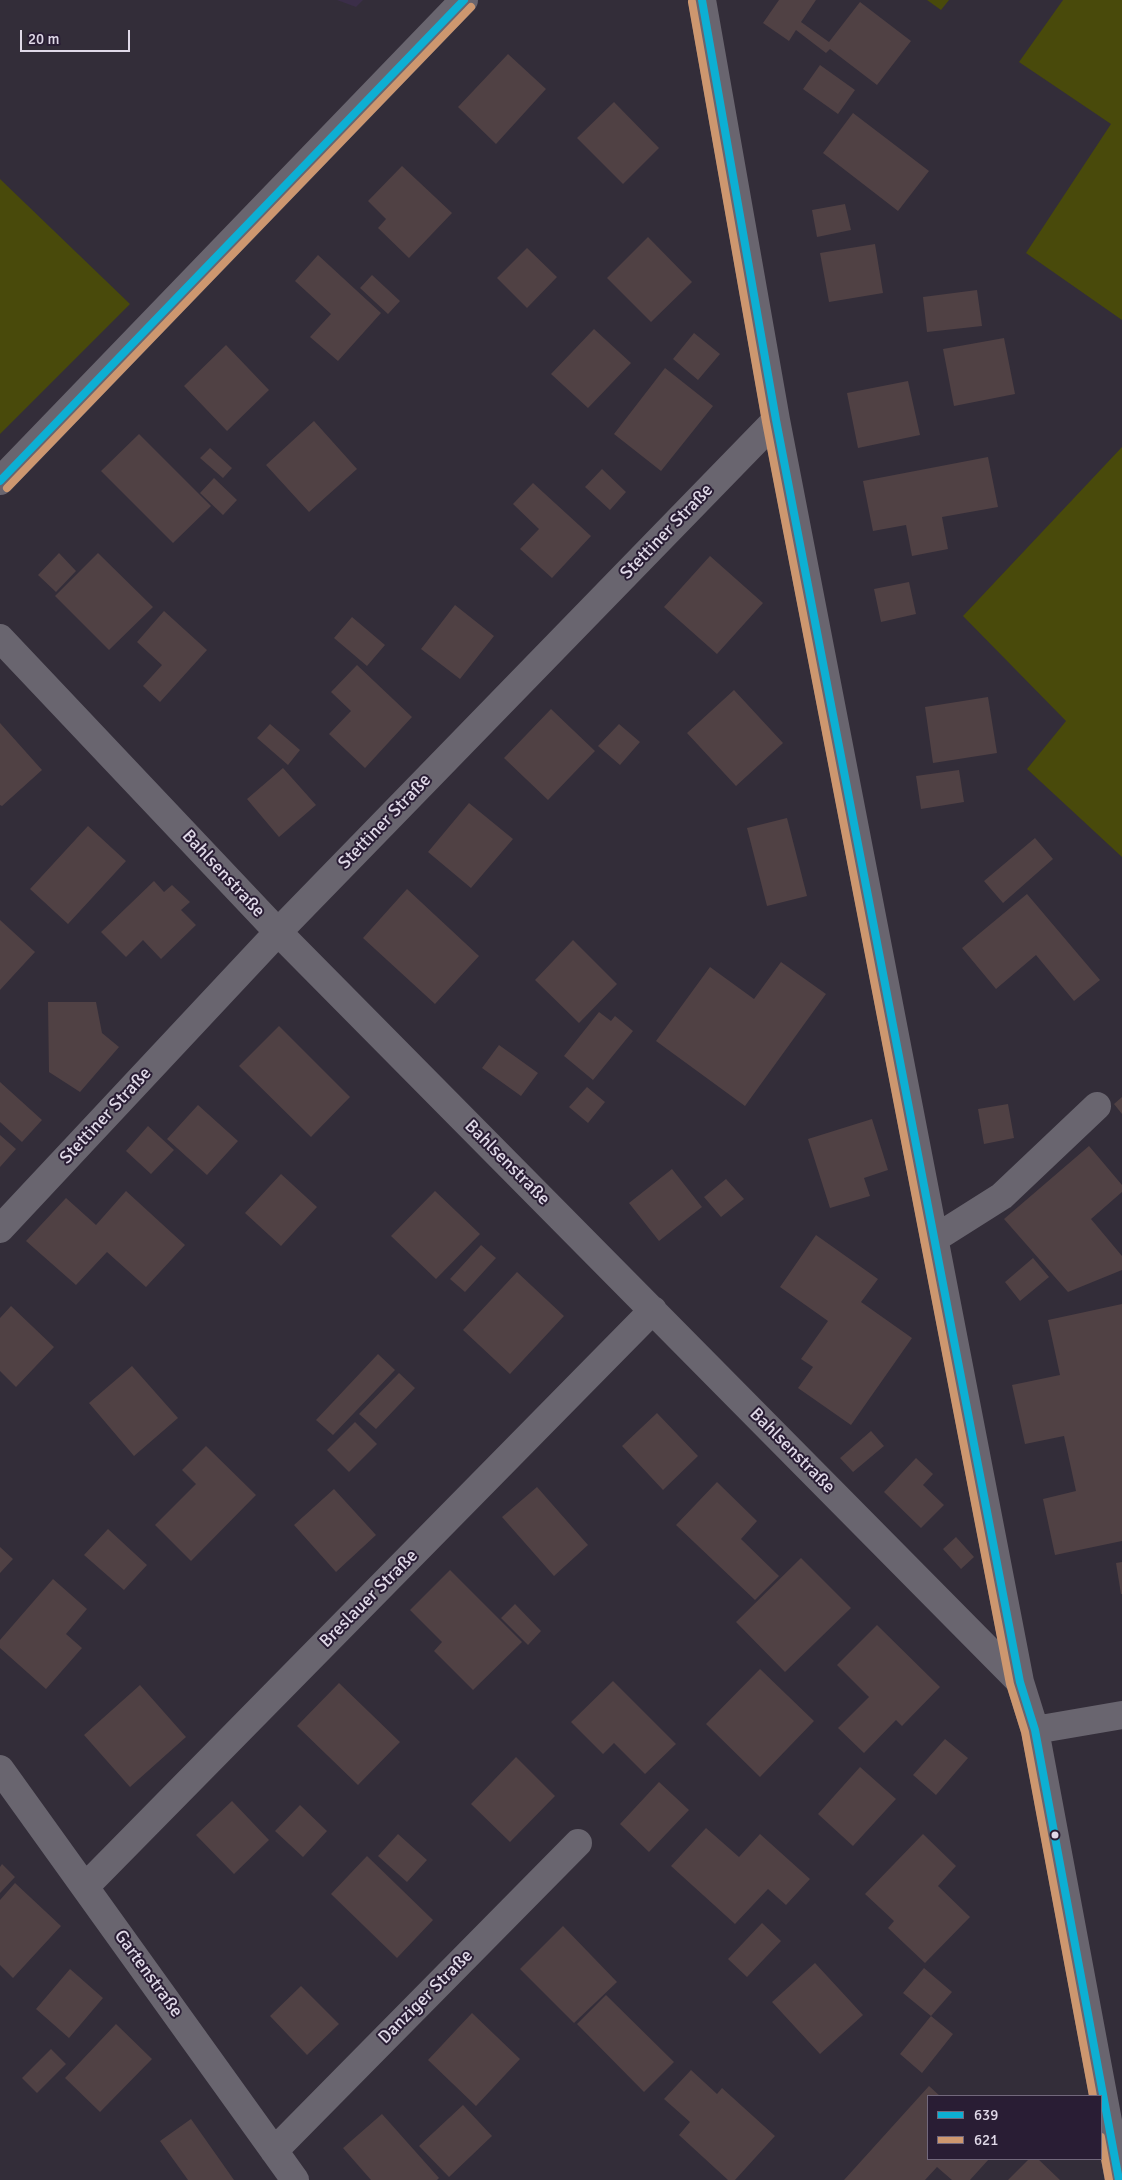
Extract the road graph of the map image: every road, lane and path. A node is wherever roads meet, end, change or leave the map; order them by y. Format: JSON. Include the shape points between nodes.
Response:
{"nodes":[{"id":1,"x":464,"y":0,"type":"edge"},
{"id":2,"x":702,"y":0,"type":"edge"},
{"id":3,"x":776,"y":420,"type":"junction"},
{"id":4,"x":0,"y":481,"type":"edge"},
{"id":5,"x":0,"y":638,"type":"edge"},
{"id":6,"x":278,"y":932,"type":"junction"},
{"id":7,"x":1097,"y":1106,"type":"dead end"},
{"id":8,"x":0,"y":1229,"type":"edge"},
{"id":9,"x":934,"y":1240,"type":"junction"},
{"id":10,"x":653,"y":1310,"type":"junction"},
{"id":11,"x":1020,"y":1682,"type":"junction"},
{"id":12,"x":1122,"y":1715,"type":"edge"},
{"id":13,"x":1034,"y":1730,"type":"junction"},
{"id":14,"x":0,"y":1769,"type":"edge"},
{"id":15,"x":578,"y":1843,"type":"dead end"},
{"id":16,"x":85,"y":1887,"type":"junction"},
{"id":17,"x":274,"y":2151,"type":"junction"},
{"id":18,"x":295,"y":2180,"type":"edge"},
{"id":19,"x":1119,"y":2180,"type":"edge"}],
"edges":[{"from":1,"to":4,"type":"street"},
{"from":2,"to":3,"type":"street"},
{"from":3,"to":6,"type":"street","name":"Stettiner Straße"},
{"from":3,"to":9,"type":"street"},
{"from":5,"to":6,"type":"street","name":"Bahlsenstraße"},
{"from":6,"to":8,"type":"street","name":"Stettiner Straße"},
{"from":6,"to":10,"type":"street","name":"Bahlsenstraße"},
{"from":7,"to":9,"type":"street","via":[[1002,1196]]},
{"from":9,"to":11,"type":"street"},
{"from":10,"to":11,"type":"street","name":"Bahlsenstraße"},
{"from":10,"to":16,"type":"street","name":"Breslauer Straße"},
{"from":11,"to":13,"type":"street"},
{"from":12,"to":13,"type":"street"},
{"from":13,"to":19,"type":"street"},
{"from":14,"to":16,"type":"street","name":"Gartenstraße"},
{"from":15,"to":17,"type":"street","name":"Danziger Straße"},
{"from":16,"to":17,"type":"street","name":"Gartenstraße"},
{"from":17,"to":18,"type":"street","name":"Gartenstraße"}]}
